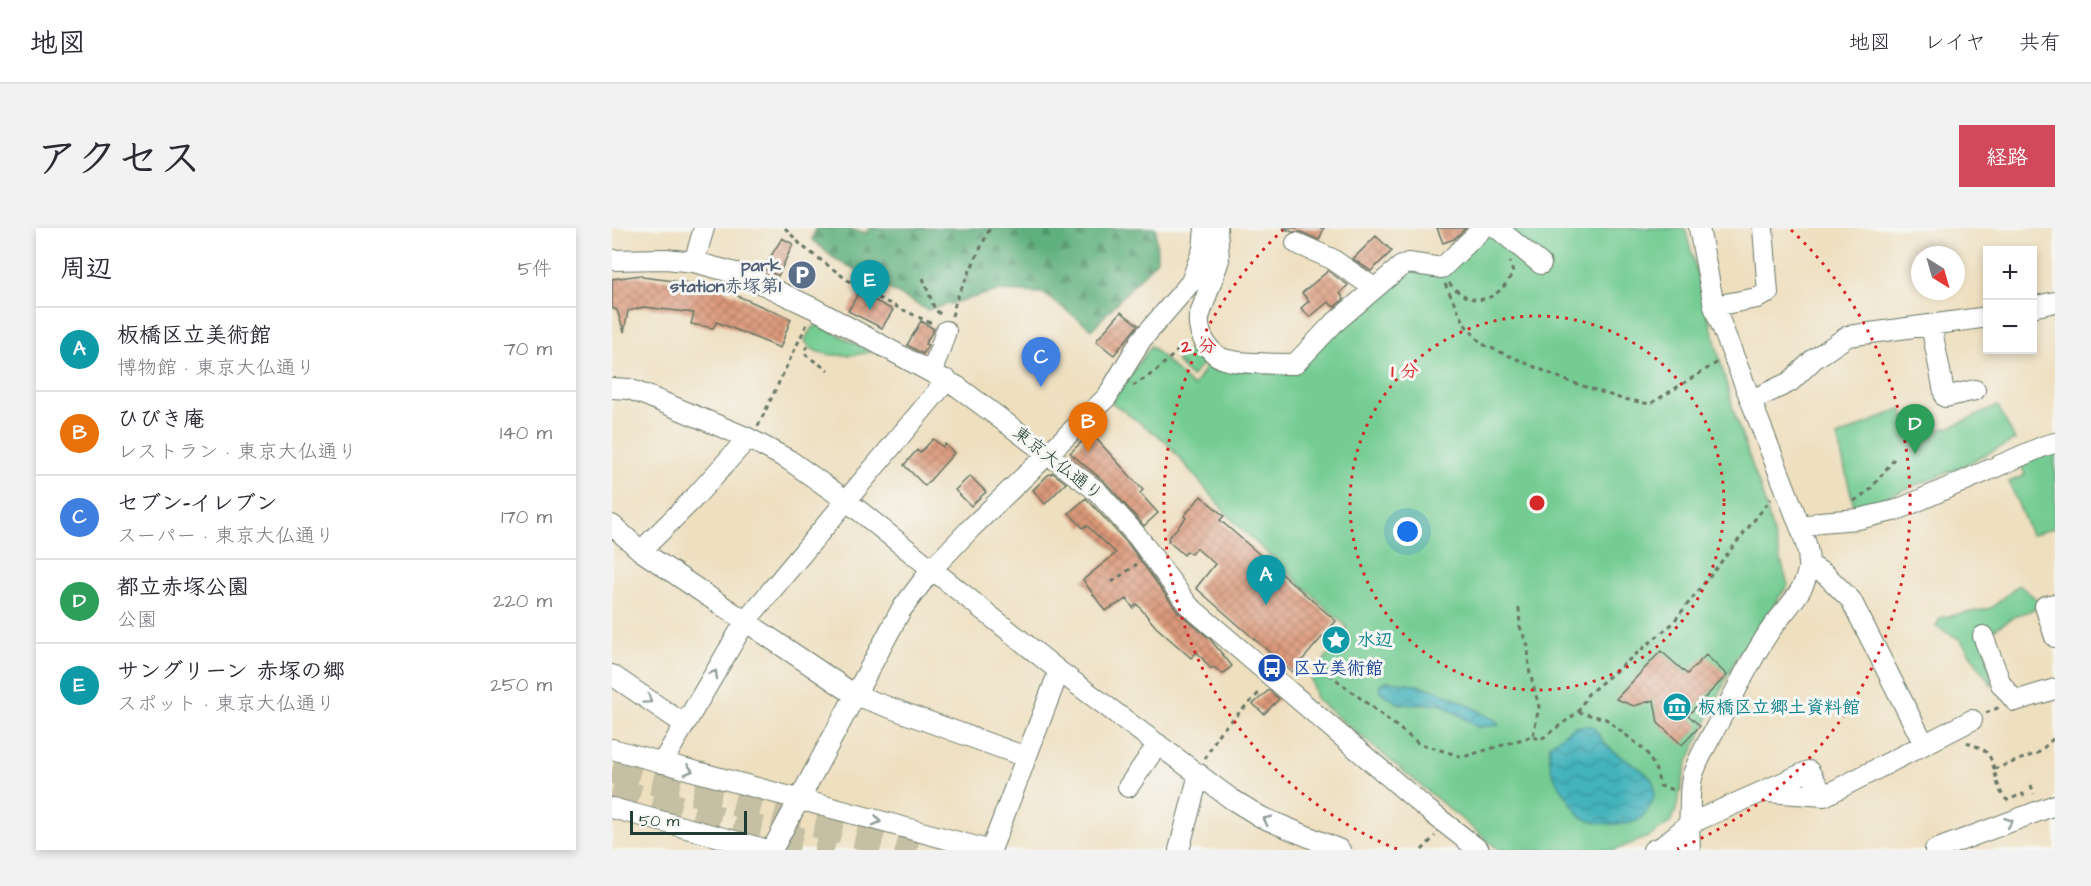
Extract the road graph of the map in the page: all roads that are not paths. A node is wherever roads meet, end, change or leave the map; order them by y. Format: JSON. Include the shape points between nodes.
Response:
{"nodes":[{"id":1,"x":704,"y":228,"type":"edge"},
{"id":2,"x":1205,"y":228,"type":"edge"},
{"id":3,"x":1217,"y":228,"type":"edge"},
{"id":4,"x":1483,"y":228,"type":"edge"},
{"id":5,"x":1497,"y":228,"type":"edge"},
{"id":6,"x":1699,"y":228,"type":"edge"},
{"id":7,"x":1763,"y":228,"type":"edge"},
{"id":8,"x":1296,"y":243,"type":"dead end"},
{"id":9,"x":612,"y":260,"type":"edge"},
{"id":10,"x":694,"y":262,"type":"junction"},
{"id":11,"x":1541,"y":264,"type":"dead end"},
{"id":12,"x":1374,"y":288,"type":"junction"},
{"id":13,"x":2055,"y":302,"type":"edge"},
{"id":14,"x":1714,"y":306,"type":"junction"},
{"id":15,"x":2037,"y":306,"type":"edge"},
{"id":16,"x":1983,"y":318,"type":"edge"},
{"id":17,"x":1931,"y":325,"type":"junction"},
{"id":18,"x":948,"y":326,"type":"road end"},
{"id":19,"x":939,"y":376,"type":"junction"},
{"id":20,"x":612,"y":388,"type":"edge"},
{"id":21,"x":1974,"y":390,"type":"dead end"},
{"id":22,"x":1752,"y":400,"type":"junction"},
{"id":23,"x":750,"y":439,"type":"junction"},
{"id":24,"x":2055,"y":443,"type":"edge"},
{"id":25,"x":1047,"y":453,"type":"junction"},
{"id":26,"x":847,"y":501,"type":"junction"},
{"id":27,"x":612,"y":525,"type":"edge"},
{"id":28,"x":1801,"y":529,"type":"junction"},
{"id":29,"x":641,"y":551,"type":"junction"},
{"id":30,"x":1808,"y":564,"type":"junction"},
{"id":31,"x":932,"y":569,"type":"junction"},
{"id":32,"x":2055,"y":604,"type":"edge"},
{"id":33,"x":745,"y":622,"type":"junction"},
{"id":34,"x":1983,"y":636,"type":"dead end"},
{"id":35,"x":2055,"y":637,"type":"edge"},
{"id":36,"x":1059,"y":670,"type":"junction"},
{"id":37,"x":612,"y":675,"type":"edge"},
{"id":38,"x":2055,"y":689,"type":"edge"},
{"id":39,"x":855,"y":695,"type":"junction"},
{"id":40,"x":1972,"y":720,"type":"road end"},
{"id":41,"x":684,"y":724,"type":"junction"},
{"id":42,"x":1158,"y":744,"type":"junction"},
{"id":43,"x":1924,"y":744,"type":"junction"},
{"id":44,"x":612,"y":750,"type":"edge"},
{"id":45,"x":1026,"y":757,"type":"junction"},
{"id":46,"x":662,"y":763,"type":"junction"},
{"id":47,"x":1199,"y":774,"type":"junction"},
{"id":48,"x":1128,"y":787,"type":"dead end"},
{"id":49,"x":798,"y":800,"type":"junction"},
{"id":50,"x":2055,"y":805,"type":"edge"},
{"id":51,"x":612,"y":808,"type":"edge"},
{"id":52,"x":1689,"y":824,"type":"junction"},
{"id":53,"x":770,"y":850,"type":"edge"},
{"id":54,"x":989,"y":850,"type":"edge"},
{"id":55,"x":1179,"y":850,"type":"edge"},
{"id":56,"x":1340,"y":850,"type":"edge"},
{"id":57,"x":1479,"y":850,"type":"edge"},
{"id":58,"x":1653,"y":850,"type":"edge"},
{"id":59,"x":1690,"y":850,"type":"edge"},
{"id":60,"x":1935,"y":850,"type":"edge"}],
"edges":[{"from":1,"to":10,"type":"street"},
{"from":2,"to":25,"type":"street","via":[[1203,249],[1191,282],[1141,340],[1107,397]]},
{"from":3,"to":12,"type":"street","via":[[1218,260],[1198,323],[1204,341],[1226,360],[1295,364]]},
{"from":4,"to":12,"type":"street","via":[[1439,268],[1408,263]]},
{"from":5,"to":11,"type":"street"},
{"from":6,"to":14,"type":"street"},
{"from":7,"to":14,"type":"street","via":[[1768,293]]},
{"from":8,"to":12,"type":"street","via":[[1332,259]]},
{"from":9,"to":10,"type":"street","name":"東京大仏通り"},
{"from":10,"to":19,"type":"street","name":"東京大仏通り","via":[[743,275]]},
{"from":13,"to":15,"type":"street"},
{"from":14,"to":22,"type":"street"},
{"from":16,"to":17,"type":"street"},
{"from":17,"to":21,"type":"street","via":[[1945,397]]},
{"from":17,"to":22,"type":"street","via":[[1848,336],[1814,359],[1790,382]]},
{"from":18,"to":19,"type":"street"},
{"from":19,"to":25,"type":"street","name":"東京大仏通り"},
{"from":19,"to":26,"type":"street"},
{"from":20,"to":23,"type":"street","via":[[651,397]]},
{"from":22,"to":28,"type":"street"},
{"from":23,"to":26,"type":"street","via":[[789,460]]},
{"from":23,"to":29,"type":"street"},
{"from":24,"to":28,"type":"street","via":[[1898,510],[1820,522]]},
{"from":25,"to":31,"type":"street"},
{"from":25,"to":57,"type":"street","name":"東京大仏通り","via":[[1103,497],[1188,605]]},
{"from":26,"to":31,"type":"street"},
{"from":26,"to":33,"type":"street"},
{"from":27,"to":29,"type":"street"},
{"from":28,"to":30,"type":"street","via":[[1809,553]]},
{"from":29,"to":33,"type":"street"},
{"from":30,"to":43,"type":"street","via":[[1826,575],[1851,600]]},
{"from":30,"to":52,"type":"street","via":[[1806,579],[1758,649],[1702,753],[1693,775]]},
{"from":31,"to":36,"type":"street"},
{"from":31,"to":39,"type":"street","via":[[901,610]]},
{"from":32,"to":35,"type":"street","via":[[2045,606]]},
{"from":33,"to":39,"type":"street"},
{"from":41,"to":33,"type":"street","one_way":true},
{"from":34,"to":38,"type":"street","via":[[2001,684],[2015,700]]},
{"from":36,"to":42,"type":"street"},
{"from":36,"to":45,"type":"street"},
{"from":37,"to":41,"type":"street","one_way":true},
{"from":39,"to":45,"type":"street"},
{"from":39,"to":49,"type":"street"},
{"from":40,"to":43,"type":"street"},
{"from":41,"to":46,"type":"street"},
{"from":42,"to":47,"type":"street"},
{"from":42,"to":48,"type":"street"},
{"from":43,"to":52,"type":"street","via":[[1824,796],[1809,771]]},
{"from":44,"to":46,"type":"street"},
{"from":45,"to":54,"type":"street"},
{"from":46,"to":49,"type":"street","one_way":true},
{"from":47,"to":55,"type":"street"},
{"from":56,"to":47,"type":"street","one_way":true,"via":[[1261,818]]},
{"from":49,"to":53,"type":"street"},
{"from":49,"to":54,"type":"street","one_way":true},
{"from":60,"to":50,"type":"street","one_way":true},
{"from":51,"to":53,"type":"street"},
{"from":52,"to":58,"type":"street"},
{"from":52,"to":59,"type":"street"}]}
